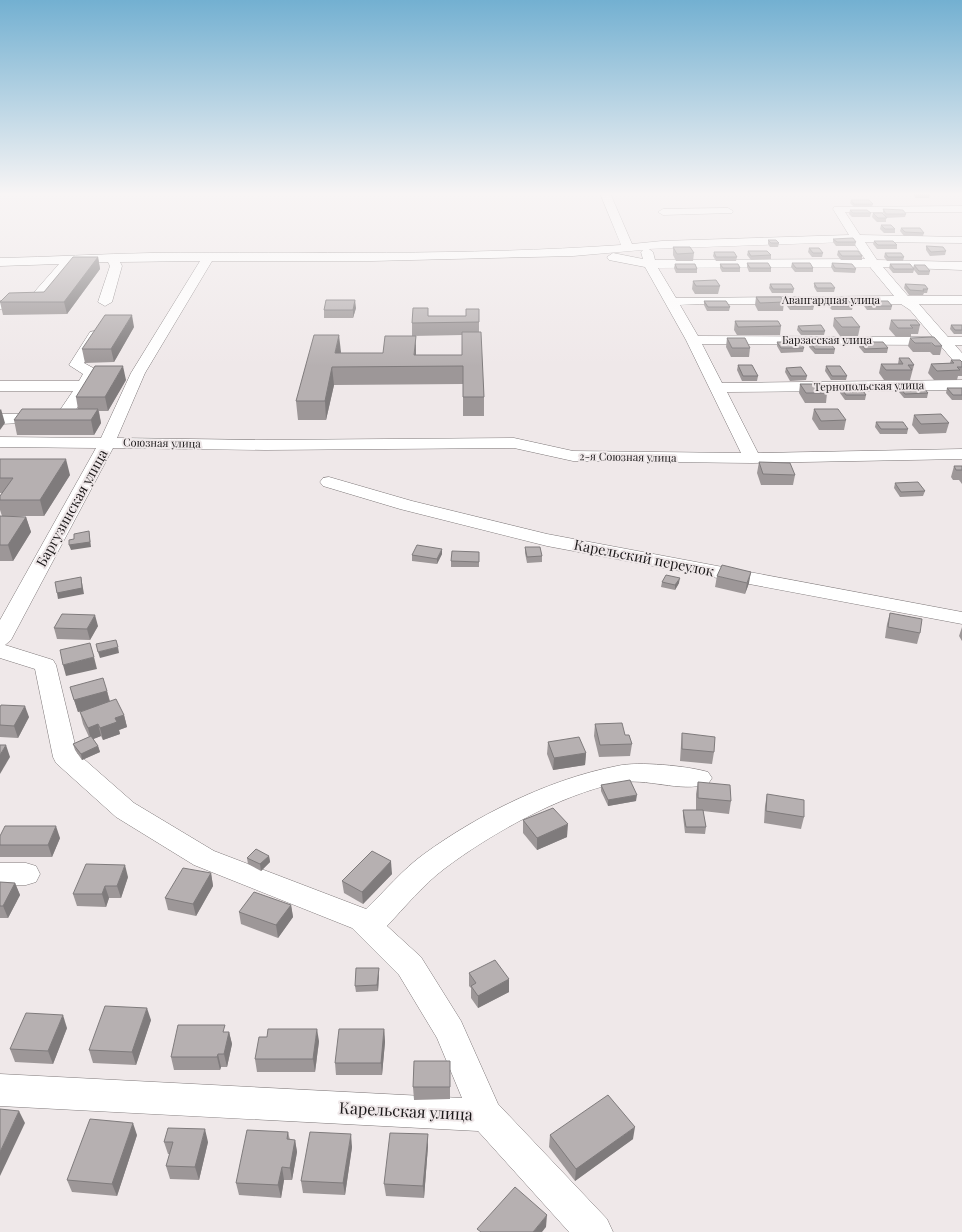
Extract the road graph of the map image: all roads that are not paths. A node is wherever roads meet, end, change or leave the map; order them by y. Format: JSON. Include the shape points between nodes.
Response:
{"nodes":[{"id":1,"x":594,"y":250,"type":"edge"},
{"id":2,"x":647,"y":250,"type":"edge"},
{"id":3,"x":865,"y":250,"type":"edge"},
{"id":4,"x":573,"y":252,"type":"junction"},
{"id":5,"x":208,"y":258,"type":"junction"},
{"id":6,"x":112,"y":259,"type":"junction"},
{"id":7,"x":68,"y":260,"type":"junction"},
{"id":8,"x":0,"y":262,"type":"edge"},
{"id":9,"x":873,"y":263,"type":"junction"},
{"id":10,"x":650,"y":264,"type":"junction"},
{"id":11,"x":962,"y":266,"type":"edge"},
{"id":12,"x":904,"y":300,"type":"junction"},
{"id":13,"x":962,"y":300,"type":"edge"},
{"id":14,"x":105,"y":302,"type":"dead end"},
{"id":15,"x":670,"y":302,"type":"junction"},
{"id":16,"x":0,"y":305,"type":"edge"},
{"id":17,"x":95,"y":335,"type":"edge"},
{"id":18,"x":692,"y":340,"type":"junction"},
{"id":19,"x":945,"y":341,"type":"junction"},
{"id":20,"x":962,"y":341,"type":"edge"},
{"id":21,"x":962,"y":362,"type":"edge"},
{"id":22,"x":138,"y":373,"type":"junction"},
{"id":23,"x":88,"y":380,"type":"junction"},
{"id":24,"x":962,"y":385,"type":"edge"},
{"id":25,"x":0,"y":386,"type":"edge"},
{"id":26,"x":717,"y":388,"type":"junction"},
{"id":27,"x":20,"y":418,"type":"junction"},
{"id":28,"x":62,"y":418,"type":"junction"},
{"id":29,"x":82,"y":418,"type":"edge"},
{"id":30,"x":101,"y":418,"type":"dead end"},
{"id":31,"x":120,"y":418,"type":"junction"},
{"id":32,"x":0,"y":419,"type":"edge"},
{"id":33,"x":1,"y":442,"type":"edge"},
{"id":34,"x":107,"y":443,"type":"junction"},
{"id":35,"x":265,"y":445,"type":"joint"},
{"id":36,"x":962,"y":454,"type":"edge"},
{"id":37,"x":752,"y":458,"type":"junction"},
{"id":38,"x":329,"y":482,"type":"dead end"},
{"id":39,"x":962,"y":618,"type":"edge"},
{"id":40,"x":0,"y":640,"type":"edge"},
{"id":41,"x":0,"y":651,"type":"edge"},
{"id":42,"x":699,"y":778,"type":"dead end"},
{"id":43,"x":368,"y":926,"type":"junction"},
{"id":44,"x":0,"y":1090,"type":"edge"},
{"id":45,"x":486,"y":1115,"type":"junction"},
{"id":46,"x":594,"y":1232,"type":"edge"}],
"edges":[{"from":1,"to":4,"type":"street"},
{"from":2,"to":10,"type":"street"},
{"from":3,"to":9,"type":"street"},
{"from":4,"to":5,"type":"street"},
{"from":4,"to":10,"type":"street"},
{"from":5,"to":6,"type":"street"},
{"from":5,"to":22,"type":"street","name":"Баргузинская улица"},
{"from":6,"to":7,"type":"street"},
{"from":6,"to":14,"type":"street","via":[[116,266]]},
{"from":7,"to":8,"type":"street"},
{"from":7,"to":16,"type":"street","via":[[33,302]]},
{"from":9,"to":10,"type":"street"},
{"from":9,"to":11,"type":"street"},
{"from":9,"to":12,"type":"street"},
{"from":10,"to":15,"type":"street"},
{"from":12,"to":13,"type":"street","name":"Авангардная улица"},
{"from":12,"to":15,"type":"street","name":"Авангардная улица"},
{"from":12,"to":19,"type":"street","via":[[916,307]]},
{"from":15,"to":18,"type":"street"},
{"from":17,"to":23,"type":"street","via":[[76,365]]},
{"from":18,"to":19,"type":"street","name":"Барзасская улица"},
{"from":18,"to":26,"type":"street"},
{"from":19,"to":20,"type":"street","name":"Барзасская улица"},
{"from":19,"to":21,"type":"street"},
{"from":22,"to":23,"type":"street"},
{"from":22,"to":31,"type":"street","name":"Баргузинская улица"},
{"from":23,"to":25,"type":"street"},
{"from":23,"to":28,"type":"street"},
{"from":24,"to":26,"type":"street","name":"Тернопольская улица"},
{"from":26,"to":37,"type":"street"},
{"from":27,"to":28,"type":"street"},
{"from":27,"to":32,"type":"street"},
{"from":27,"to":33,"type":"street"},
{"from":28,"to":29,"type":"street"},
{"from":30,"to":31,"type":"street"},
{"from":31,"to":34,"type":"street","name":"Баргузинская улица"},
{"from":33,"to":34,"type":"street","name":"Союзная улица"},
{"from":34,"to":35,"type":"street","name":"Союзная улица"},
{"from":34,"to":40,"type":"street","name":"Баргузинская улица"},
{"from":35,"to":37,"type":"street","name":"2-я Союзная улица","via":[[514,443],[573,456]]},
{"from":36,"to":37,"type":"street","name":"2-я Союзная улица"},
{"from":38,"to":39,"type":"street","name":"Карельский переулок","via":[[547,540]]},
{"from":41,"to":43,"type":"street","name":"Карельская улица","via":[[45,665],[65,757],[125,810],[204,858],[362,920]]},
{"from":42,"to":43,"type":"street","via":[[619,774],[582,784],[508,814],[433,862]]},
{"from":43,"to":45,"type":"street","name":"Карельская улица","via":[[410,966],[450,1031]]},
{"from":44,"to":45,"type":"street","name":"Карельская улица"},
{"from":45,"to":46,"type":"street"}]}
